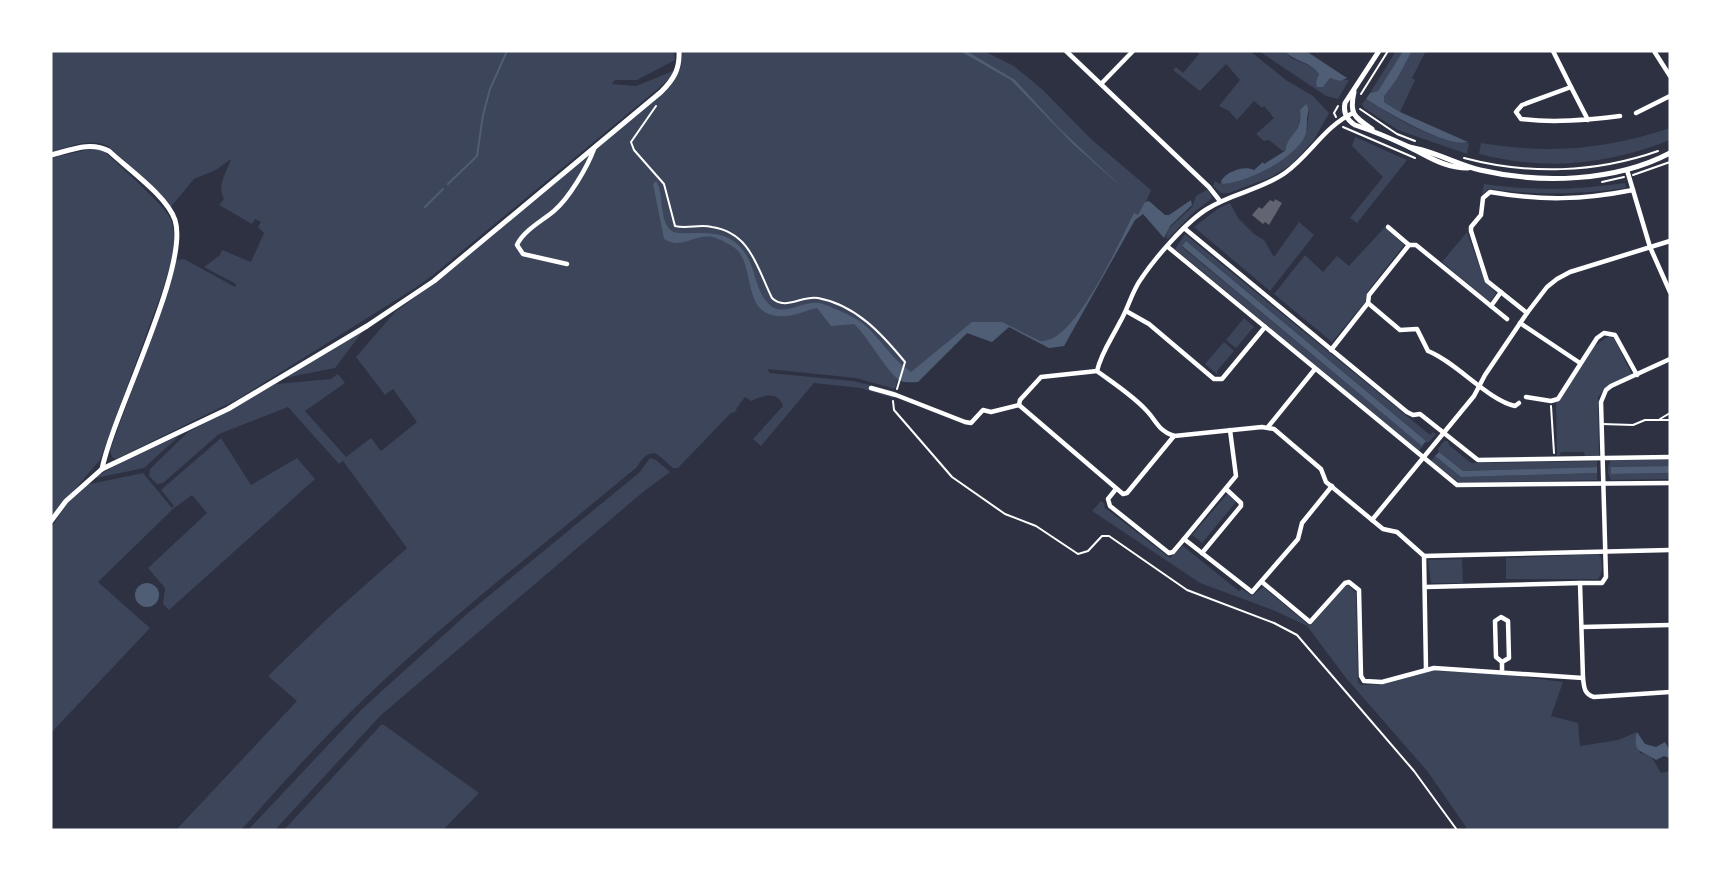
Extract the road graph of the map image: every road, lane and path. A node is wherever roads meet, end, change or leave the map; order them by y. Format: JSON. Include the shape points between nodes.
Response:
{"nodes":[{"id":1,"x":679,"y":51,"type":"edge"},
{"id":2,"x":1066,"y":51,"type":"edge"},
{"id":3,"x":1133,"y":51,"type":"edge"},
{"id":4,"x":1379,"y":51,"type":"edge"},
{"id":5,"x":1388,"y":51,"type":"edge"},
{"id":6,"x":1553,"y":51,"type":"edge"},
{"id":7,"x":1654,"y":51,"type":"edge"},
{"id":8,"x":1670,"y":76,"type":"edge"},
{"id":9,"x":1101,"y":84,"type":"junction"},
{"id":10,"x":1571,"y":87,"type":"junction"},
{"id":11,"x":1354,"y":90,"type":"junction"},
{"id":12,"x":1363,"y":91,"type":"dead end"},
{"id":13,"x":661,"y":92,"type":"junction"},
{"id":14,"x":1670,"y":96,"type":"edge"},
{"id":15,"x":1358,"y":105,"type":"dead end"},
{"id":16,"x":1353,"y":113,"type":"junction"},
{"id":17,"x":1636,"y":113,"type":"dead end"},
{"id":18,"x":1346,"y":116,"type":"junction"},
{"id":19,"x":1620,"y":116,"type":"dead end"},
{"id":20,"x":1588,"y":120,"type":"junction"},
{"id":21,"x":1377,"y":133,"type":"junction"},
{"id":22,"x":1419,"y":143,"type":"dead end"},
{"id":23,"x":594,"y":149,"type":"junction"},
{"id":24,"x":1658,"y":151,"type":"dead end"},
{"id":25,"x":51,"y":155,"type":"edge"},
{"id":26,"x":1669,"y":155,"type":"edge"},
{"id":27,"x":1456,"y":156,"type":"dead end"},
{"id":28,"x":1627,"y":170,"type":"junction"},
{"id":29,"x":1633,"y":190,"type":"junction"},
{"id":30,"x":1220,"y":201,"type":"junction"},
{"id":31,"x":1388,"y":227,"type":"dead end"},
{"id":32,"x":1184,"y":228,"type":"junction"},
{"id":33,"x":1670,"y":241,"type":"edge"},
{"id":34,"x":1409,"y":245,"type":"junction"},
{"id":35,"x":1168,"y":247,"type":"junction"},
{"id":36,"x":1650,"y":247,"type":"junction"},
{"id":37,"x":566,"y":264,"type":"dead end"},
{"id":38,"x":1501,"y":292,"type":"junction"},
{"id":39,"x":1670,"y":292,"type":"edge"},
{"id":40,"x":1368,"y":303,"type":"junction"},
{"id":41,"x":1491,"y":306,"type":"junction"},
{"id":42,"x":1126,"y":311,"type":"junction"},
{"id":43,"x":1527,"y":313,"type":"junction"},
{"id":44,"x":1507,"y":319,"type":"dead end"},
{"id":45,"x":1521,"y":323,"type":"junction"},
{"id":46,"x":1265,"y":327,"type":"junction"},
{"id":47,"x":1331,"y":349,"type":"junction"},
{"id":48,"x":1670,"y":359,"type":"edge"},
{"id":49,"x":1580,"y":363,"type":"junction"},
{"id":50,"x":1315,"y":369,"type":"junction"},
{"id":51,"x":1097,"y":371,"type":"junction"},
{"id":52,"x":1637,"y":375,"type":"junction"},
{"id":53,"x":1480,"y":386,"type":"junction"},
{"id":54,"x":871,"y":388,"type":"dead end"},
{"id":55,"x":896,"y":395,"type":"junction"},
{"id":56,"x":1526,"y":397,"type":"dead end"},
{"id":57,"x":1551,"y":401,"type":"junction"},
{"id":58,"x":1519,"y":403,"type":"dead end"},
{"id":59,"x":1019,"y":405,"type":"junction"},
{"id":60,"x":1670,"y":413,"type":"edge"},
{"id":61,"x":1670,"y":419,"type":"edge"},
{"id":62,"x":1659,"y":420,"type":"junction"},
{"id":63,"x":1601,"y":424,"type":"junction"},
{"id":64,"x":1268,"y":427,"type":"junction"},
{"id":65,"x":1230,"y":430,"type":"junction"},
{"id":66,"x":1444,"y":432,"type":"junction"},
{"id":67,"x":1174,"y":436,"type":"junction"},
{"id":68,"x":1423,"y":457,"type":"junction"},
{"id":69,"x":1670,"y":457,"type":"edge"},
{"id":70,"x":1554,"y":458,"type":"junction"},
{"id":71,"x":1602,"y":459,"type":"junction"},
{"id":72,"x":102,"y":469,"type":"junction"},
{"id":73,"x":1603,"y":483,"type":"junction"},
{"id":74,"x":1670,"y":483,"type":"edge"},
{"id":75,"x":1332,"y":486,"type":"junction"},
{"id":76,"x":1116,"y":489,"type":"junction"},
{"id":77,"x":1226,"y":489,"type":"junction"},
{"id":78,"x":1372,"y":520,"type":"junction"},
{"id":79,"x":51,"y":521,"type":"edge"},
{"id":80,"x":1184,"y":539,"type":"junction"},
{"id":81,"x":1670,"y":550,"type":"edge"},
{"id":82,"x":1606,"y":551,"type":"junction"},
{"id":83,"x":1202,"y":553,"type":"junction"},
{"id":84,"x":1424,"y":556,"type":"junction"},
{"id":85,"x":1262,"y":582,"type":"junction"},
{"id":86,"x":1580,"y":583,"type":"junction"},
{"id":87,"x":1425,"y":587,"type":"junction"},
{"id":88,"x":1670,"y":625,"type":"edge"},
{"id":89,"x":1582,"y":627,"type":"junction"},
{"id":90,"x":1502,"y":662,"type":"junction"},
{"id":91,"x":1426,"y":669,"type":"junction"},
{"id":92,"x":1502,"y":671,"type":"junction"},
{"id":93,"x":1583,"y":678,"type":"junction"},
{"id":94,"x":1670,"y":692,"type":"edge"},
{"id":95,"x":1457,"y":830,"type":"edge"}],
"edges":[{"from":1,"to":13,"type":"street","via":[[677,72]]},
{"from":2,"to":9,"type":"street"},
{"from":3,"to":9,"type":"street"},
{"from":4,"to":11,"type":"street"},
{"from":5,"to":12,"type":"path"},
{"from":6,"to":10,"type":"street"},
{"from":7,"to":8,"type":"street"},
{"from":9,"to":30,"type":"street"},
{"from":10,"to":20,"type":"street"},
{"from":10,"to":20,"type":"street","via":[[1521,105],[1516,112],[1528,120]]},
{"from":11,"to":16,"type":"street"},
{"from":11,"to":18,"type":"street","via":[[1345,103]]},
{"from":13,"to":23,"type":"street"},
{"from":13,"to":55,"type":"path","via":[[663,96],[631,142],[664,184],[675,226],[709,226],[733,233],[752,253],[776,302],[818,298],[852,310],[874,326],[903,359]]},
{"from":14,"to":17,"type":"street"},
{"from":15,"to":22,"type":"path","via":[[1397,134]]},
{"from":16,"to":18,"type":"street"},
{"from":16,"to":21,"type":"street"},
{"from":18,"to":21,"type":"street"},
{"from":18,"to":30,"type":"street","via":[[1285,173]]},
{"from":19,"to":20,"type":"street"},
{"from":21,"to":28,"type":"street","via":[[1471,167],[1529,177]]},
{"from":23,"to":37,"type":"street","via":[[557,208],[517,245],[523,254]]},
{"from":23,"to":72,"type":"street","via":[[434,282],[398,306],[228,409]]},
{"from":24,"to":27,"type":"path","via":[[1624,162],[1569,169]]},
{"from":25,"to":72,"type":"street","via":[[89,145],[109,151],[158,195],[177,229],[165,293]]},
{"from":26,"to":28,"type":"street"},
{"from":28,"to":29,"type":"street"},
{"from":29,"to":36,"type":"street"},
{"from":29,"to":38,"type":"street","via":[[1571,200],[1490,192],[1483,198],[1481,215],[1471,231],[1487,281]]},
{"from":30,"to":32,"type":"street"},
{"from":31,"to":34,"type":"street"},
{"from":32,"to":35,"type":"street"},
{"from":32,"to":47,"type":"street"},
{"from":33,"to":36,"type":"street"},
{"from":34,"to":40,"type":"street","via":[[1368,295]]},
{"from":34,"to":41,"type":"street","via":[[1416,245]]},
{"from":35,"to":42,"type":"street","via":[[1140,280]]},
{"from":35,"to":46,"type":"street"},
{"from":36,"to":39,"type":"street"},
{"from":36,"to":43,"type":"street","via":[[1564,275],[1547,287]]},
{"from":38,"to":41,"type":"street"},
{"from":38,"to":43,"type":"street"},
{"from":40,"to":47,"type":"street"},
{"from":40,"to":53,"type":"street","via":[[1400,330],[1417,329],[1428,351]]},
{"from":41,"to":44,"type":"street"},
{"from":42,"to":46,"type":"street","via":[[1149,324],[1214,379],[1222,379]]},
{"from":42,"to":51,"type":"street"},
{"from":43,"to":45,"type":"street"},
{"from":45,"to":49,"type":"street"},
{"from":45,"to":53,"type":"street"},
{"from":46,"to":50,"type":"street"},
{"from":47,"to":66,"type":"street","via":[[1407,412],[1420,414]]},
{"from":48,"to":52,"type":"street"},
{"from":49,"to":52,"type":"street","via":[[1597,338],[1610,332]]},
{"from":49,"to":57,"type":"street","via":[[1562,396]]},
{"from":50,"to":64,"type":"street"},
{"from":50,"to":68,"type":"street"},
{"from":51,"to":59,"type":"street","via":[[1041,377]]},
{"from":51,"to":67,"type":"street"},
{"from":52,"to":63,"type":"street","via":[[1606,390]]},
{"from":53,"to":58,"type":"street","via":[[1509,405]]},
{"from":53,"to":66,"type":"street"},
{"from":54,"to":55,"type":"street"},
{"from":55,"to":59,"type":"street","via":[[971,423],[983,410]]},
{"from":55,"to":95,"type":"path","via":[[894,410],[951,477],[1005,514],[1036,526],[1078,554],[1088,551],[1102,536],[1109,536],[1187,590],[1297,635],[1414,771]]},
{"from":56,"to":57,"type":"street"},
{"from":57,"to":70,"type":"path"},
{"from":59,"to":76,"type":"street"},
{"from":60,"to":62,"type":"lane"},
{"from":61,"to":62,"type":"lane"},
{"from":62,"to":63,"type":"lane"},
{"from":63,"to":71,"type":"street"},
{"from":64,"to":65,"type":"street"},
{"from":64,"to":75,"type":"street","via":[[1321,469]]},
{"from":65,"to":67,"type":"street"},
{"from":65,"to":77,"type":"street","via":[[1236,476]]},
{"from":66,"to":68,"type":"street"},
{"from":66,"to":70,"type":"street","via":[[1478,460]]},
{"from":67,"to":76,"type":"street","via":[[1126,493]]},
{"from":68,"to":73,"type":"street","via":[[1457,485]]},
{"from":68,"to":78,"type":"street"},
{"from":69,"to":71,"type":"street"},
{"from":70,"to":71,"type":"street"},
{"from":71,"to":73,"type":"street"},
{"from":72,"to":79,"type":"street","via":[[66,500]]},
{"from":73,"to":74,"type":"street"},
{"from":73,"to":82,"type":"street"},
{"from":75,"to":78,"type":"street"},
{"from":75,"to":85,"type":"street","via":[[1302,523],[1298,540]]},
{"from":76,"to":80,"type":"street","via":[[1108,499],[1110,506],[1169,553]]},
{"from":77,"to":80,"type":"street"},
{"from":77,"to":83,"type":"street","via":[[1241,506]]},
{"from":78,"to":84,"type":"street","via":[[1397,532]]},
{"from":80,"to":83,"type":"street"},
{"from":81,"to":82,"type":"street"},
{"from":82,"to":84,"type":"street"},
{"from":82,"to":86,"type":"street","via":[[1602,583]]},
{"from":83,"to":85,"type":"street","via":[[1252,592]]},
{"from":84,"to":87,"type":"street"},
{"from":85,"to":91,"type":"street","via":[[1310,622],[1349,582],[1359,590],[1364,681],[1382,682]]},
{"from":86,"to":87,"type":"street"},
{"from":86,"to":89,"type":"street"},
{"from":87,"to":91,"type":"street"},
{"from":88,"to":89,"type":"street"},
{"from":89,"to":93,"type":"street"},
{"from":90,"to":90,"type":"street","via":[[1496,657],[1495,621],[1501,617],[1508,621],[1509,658]]},
{"from":90,"to":92,"type":"street"},
{"from":91,"to":92,"type":"street"},
{"from":92,"to":93,"type":"street"},
{"from":93,"to":94,"type":"street","via":[[1585,691],[1594,697]]}]}
